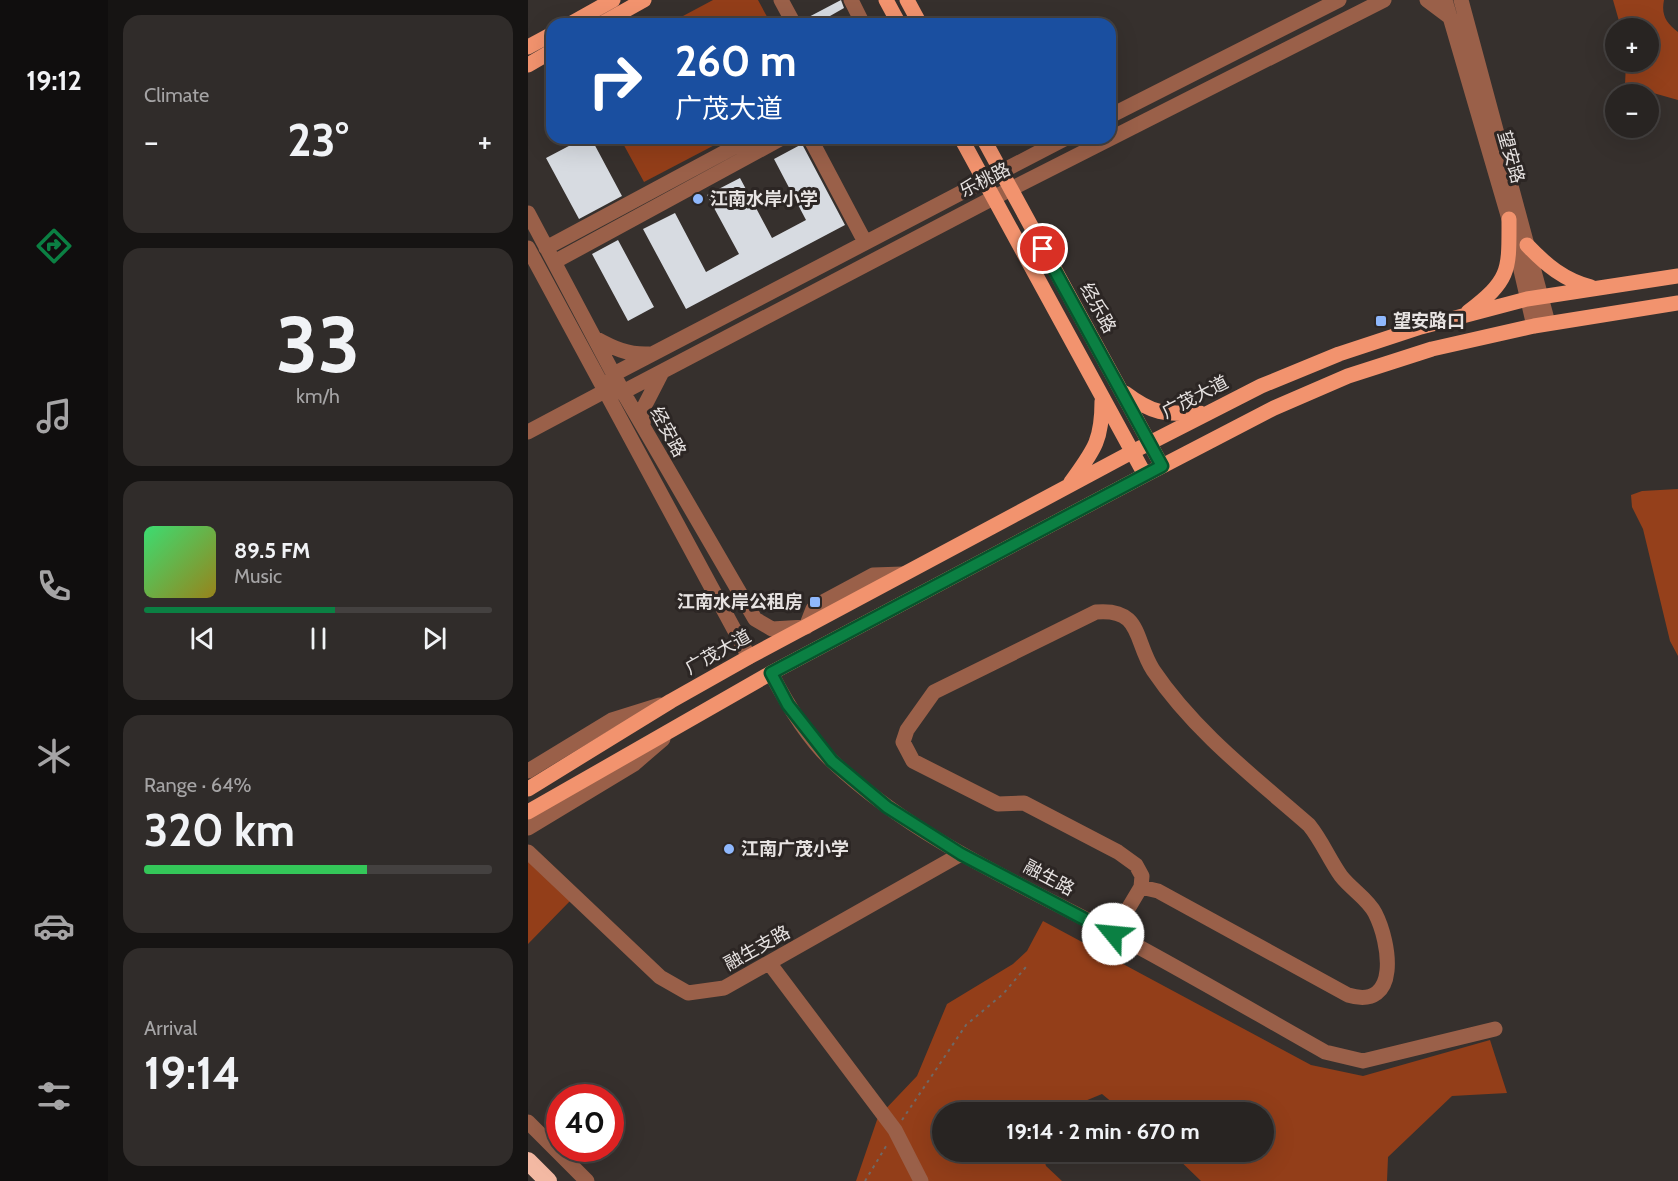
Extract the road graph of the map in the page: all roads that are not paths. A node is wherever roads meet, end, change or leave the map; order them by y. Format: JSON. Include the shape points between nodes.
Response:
{"nodes":[{"id":1,"x":613,"y":0,"type":"edge"},
{"id":2,"x":644,"y":0,"type":"edge"},
{"id":3,"x":781,"y":0,"type":"edge"},
{"id":4,"x":851,"y":0,"type":"edge"},
{"id":5,"x":886,"y":0,"type":"edge"},
{"id":6,"x":907,"y":0,"type":"edge"},
{"id":7,"x":1339,"y":0,"type":"edge"},
{"id":8,"x":1384,"y":0,"type":"edge"},
{"id":9,"x":1427,"y":0,"type":"edge"},
{"id":10,"x":1445,"y":0,"type":"edge"},
{"id":11,"x":1461,"y":0,"type":"edge"},
{"id":12,"x":581,"y":18,"type":"edge"},
{"id":13,"x":612,"y":18,"type":"edge"},
{"id":14,"x":791,"y":18,"type":"edge"},
{"id":15,"x":860,"y":18,"type":"edge"},
{"id":16,"x":896,"y":18,"type":"edge"},
{"id":17,"x":917,"y":18,"type":"edge"},
{"id":18,"x":1451,"y":18,"type":"junction"},
{"id":19,"x":546,"y":37,"type":"edge"},
{"id":20,"x":528,"y":47,"type":"edge"},
{"id":21,"x":546,"y":54,"type":"edge"},
{"id":22,"x":528,"y":65,"type":"edge"},
{"id":23,"x":1116,"y":113,"type":"edge"},
{"id":24,"x":1116,"y":136,"type":"edge"},
{"id":25,"x":740,"y":144,"type":"edge"},
{"id":26,"x":771,"y":144,"type":"edge"},
{"id":27,"x":813,"y":144,"type":"edge"},
{"id":28,"x":964,"y":144,"type":"edge"},
{"id":29,"x":986,"y":144,"type":"edge"},
{"id":30,"x":1054,"y":144,"type":"edge"},
{"id":31,"x":1100,"y":144,"type":"edge"},
{"id":32,"x":1001,"y":171,"type":"junction"},
{"id":33,"x":983,"y":180,"type":"junction"},
{"id":34,"x":1011,"y":189,"type":"junction"},
{"id":35,"x":993,"y":198,"type":"junction"},
{"id":36,"x":528,"y":213,"type":"edge"},
{"id":37,"x":1509,"y":219,"type":"junction"},
{"id":38,"x":866,"y":242,"type":"junction"},
{"id":39,"x":1527,"y":245,"type":"junction"},
{"id":40,"x":528,"y":248,"type":"edge"},
{"id":41,"x":546,"y":248,"type":"junction"},
{"id":42,"x":554,"y":262,"type":"junction"},
{"id":43,"x":1678,"y":276,"type":"edge"},
{"id":44,"x":1596,"y":288,"type":"junction"},
{"id":45,"x":1534,"y":298,"type":"junction"},
{"id":46,"x":1678,"y":303,"type":"edge"},
{"id":47,"x":1464,"y":316,"type":"junction"},
{"id":48,"x":1541,"y":324,"type":"junction"},
{"id":49,"x":595,"y":338,"type":"junction"},
{"id":50,"x":652,"y":354,"type":"junction"},
{"id":51,"x":662,"y":372,"type":"junction"},
{"id":52,"x":614,"y":374,"type":"junction"},
{"id":53,"x":1119,"y":388,"type":"junction"},
{"id":54,"x":605,"y":391,"type":"junction"},
{"id":55,"x":623,"y":392,"type":"junction"},
{"id":56,"x":1102,"y":398,"type":"junction"},
{"id":57,"x":1206,"y":412,"type":"junction"},
{"id":58,"x":643,"y":426,"type":"junction"},
{"id":59,"x":528,"y":432,"type":"edge"},
{"id":60,"x":1149,"y":443,"type":"junction"},
{"id":61,"x":1132,"y":452,"type":"junction"},
{"id":62,"x":1162,"y":466,"type":"junction"},
{"id":63,"x":1144,"y":475,"type":"junction"},
{"id":64,"x":1067,"y":486,"type":"junction"},
{"id":65,"x":987,"y":529,"type":"junction"},
{"id":66,"x":999,"y":552,"type":"junction"},
{"id":67,"x":806,"y":627,"type":"junction"},
{"id":68,"x":749,"y":657,"type":"junction"},
{"id":69,"x":771,"y":673,"type":"junction"},
{"id":70,"x":671,"y":701,"type":"junction"},
{"id":71,"x":528,"y":771,"type":"edge"},
{"id":72,"x":528,"y":789,"type":"edge"},
{"id":73,"x":534,"y":816,"type":"edge"},
{"id":74,"x":529,"y":852,"type":"edge"},
{"id":75,"x":961,"y":854,"type":"junction"},
{"id":76,"x":1141,"y":887,"type":"junction"},
{"id":77,"x":1113,"y":934,"type":"junction"},
{"id":78,"x":770,"y":964,"type":"junction"},
{"id":79,"x":1495,"y":1029,"type":"dead end"},
{"id":80,"x":528,"y":1122,"type":"edge"},
{"id":81,"x":528,"y":1161,"type":"edge"},
{"id":82,"x":548,"y":1181,"type":"edge"},
{"id":83,"x":587,"y":1181,"type":"edge"},
{"id":84,"x":921,"y":1181,"type":"edge"}],
"edges":[{"from":1,"to":12,"type":"main road"},
{"from":2,"to":13,"type":"main road"},
{"from":3,"to":14,"type":"street"},
{"from":4,"to":15,"type":"street"},
{"from":5,"to":16,"type":"main road"},
{"from":6,"to":17,"type":"main road"},
{"from":7,"to":23,"type":"street"},
{"from":8,"to":24,"type":"street","name":"乐桃路"},
{"from":9,"to":18,"type":"street"},
{"from":10,"to":18,"type":"street","name":"望安路"},
{"from":11,"to":39,"type":"street","name":"望安路"},
{"from":18,"to":37,"type":"street","name":"望安路"},
{"from":19,"to":20,"type":"main road"},
{"from":21,"to":22,"type":"main road"},
{"from":25,"to":41,"type":"street"},
{"from":26,"to":42,"type":"street"},
{"from":27,"to":38,"type":"street"},
{"from":28,"to":33,"type":"main road"},
{"from":29,"to":32,"type":"main road","name":"经乐路"},
{"from":30,"to":32,"type":"street","name":"乐桃路"},
{"from":31,"to":34,"type":"street","name":"乐桃路"},
{"from":32,"to":33,"type":"street","name":"乐桃路"},
{"from":32,"to":34,"type":"main road","name":"经乐路"},
{"from":33,"to":35,"type":"main road"},
{"from":33,"to":38,"type":"street","name":"乐桃路"},
{"from":34,"to":35,"type":"street","name":"乐桃路"},
{"from":34,"to":53,"type":"main road","name":"经乐路"},
{"from":35,"to":51,"type":"street","name":"乐桃路"},
{"from":35,"to":56,"type":"main road"},
{"from":36,"to":41,"type":"street","name":"经安路"},
{"from":37,"to":45,"type":"street","name":"望安路"},
{"from":37,"to":47,"type":"main road","via":[[1509,265],[1504,277],[1496,290]]},
{"from":38,"to":50,"type":"street","name":"乐桃路"},
{"from":39,"to":44,"type":"main road","via":[[1547,266],[1575,283]]},
{"from":39,"to":45,"type":"street","name":"望安路"},
{"from":40,"to":54,"type":"street","name":"经安路"},
{"from":41,"to":42,"type":"street","name":"经安路"},
{"from":42,"to":49,"type":"street","name":"经安路"},
{"from":43,"to":44,"type":"main road","name":"广茂大道"},
{"from":44,"to":45,"type":"main road","name":"广茂大道"},
{"from":45,"to":47,"type":"main road","name":"广茂大道"},
{"from":45,"to":48,"type":"street","name":"望安路"},
{"from":46,"to":48,"type":"main road"},
{"from":47,"to":57,"type":"main road","name":"广茂大道","via":[[1339,354]]},
{"from":48,"to":62,"type":"main road","via":[[1432,349],[1348,376],[1274,408]]},
{"from":49,"to":50,"type":"street","via":[[634,355]]},
{"from":49,"to":52,"type":"street","name":"经安路"},
{"from":50,"to":52,"type":"street","name":"乐桃路"},
{"from":51,"to":55,"type":"street","name":"乐桃路"},
{"from":51,"to":58,"type":"street","via":[[644,407]]},
{"from":52,"to":54,"type":"street"},
{"from":52,"to":55,"type":"street","name":"经安路"},
{"from":53,"to":57,"type":"main road","via":[[1145,408],[1170,414]]},
{"from":53,"to":60,"type":"main road","name":"经乐路"},
{"from":54,"to":55,"type":"street"},
{"from":54,"to":59,"type":"street"},
{"from":54,"to":68,"type":"street","name":"经安路"},
{"from":55,"to":58,"type":"street","name":"经安路"},
{"from":56,"to":61,"type":"main road"},
{"from":56,"to":64,"type":"main road","via":[[1102,429],[1091,455]]},
{"from":57,"to":60,"type":"main road","name":"广茂大道"},
{"from":58,"to":67,"type":"street","name":"经安路","via":[[749,612],[772,629]]},
{"from":60,"to":61,"type":"main road","name":"广茂大道"},
{"from":60,"to":62,"type":"main road","name":"经乐路"},
{"from":61,"to":63,"type":"main road"},
{"from":61,"to":64,"type":"main road","name":"广茂大道"},
{"from":62,"to":63,"type":"main road"},
{"from":63,"to":66,"type":"main road"},
{"from":64,"to":65,"type":"main road","name":"广茂大道"},
{"from":65,"to":66,"type":"main road","via":[[1004,532],[1006,541]]},
{"from":65,"to":67,"type":"main road","name":"广茂大道"},
{"from":66,"to":69,"type":"main road"},
{"from":67,"to":68,"type":"main road","name":"广茂大道"},
{"from":68,"to":70,"type":"main road","name":"广茂大道"},
{"from":69,"to":73,"type":"main road","via":[[681,722]]},
{"from":69,"to":75,"type":"street","name":"融生路","via":[[788,705],[832,761],[887,807]]},
{"from":70,"to":71,"type":"street","name":"广茂大道","via":[[612,720]]},
{"from":70,"to":72,"type":"main road","name":"广茂大道"},
{"from":73,"to":74,"type":"street"},
{"from":74,"to":78,"type":"street","name":"融生支路","via":[[660,977],[688,993],[724,988]]},
{"from":75,"to":77,"type":"street","name":"融生路"},
{"from":75,"to":78,"type":"street","name":"融生支路"},
{"from":76,"to":76,"type":"street","via":[[1142,876],[1136,865],[1118,852],[1024,803],[998,804],[913,761],[903,742],[934,692],[1096,612],[1113,611],[1127,616],[1152,669],[1212,741],[1309,825],[1323,841],[1341,876],[1375,911],[1382,929],[1387,979],[1374,996],[1361,999],[1348,995],[1158,891]]},
{"from":76,"to":77,"type":"street"},
{"from":77,"to":79,"type":"street","name":"融生路","via":[[1325,1052],[1364,1061]]},
{"from":78,"to":84,"type":"street","via":[[895,1130]]},
{"from":80,"to":83,"type":"street"},
{"from":81,"to":82,"type":"highway"}]}
